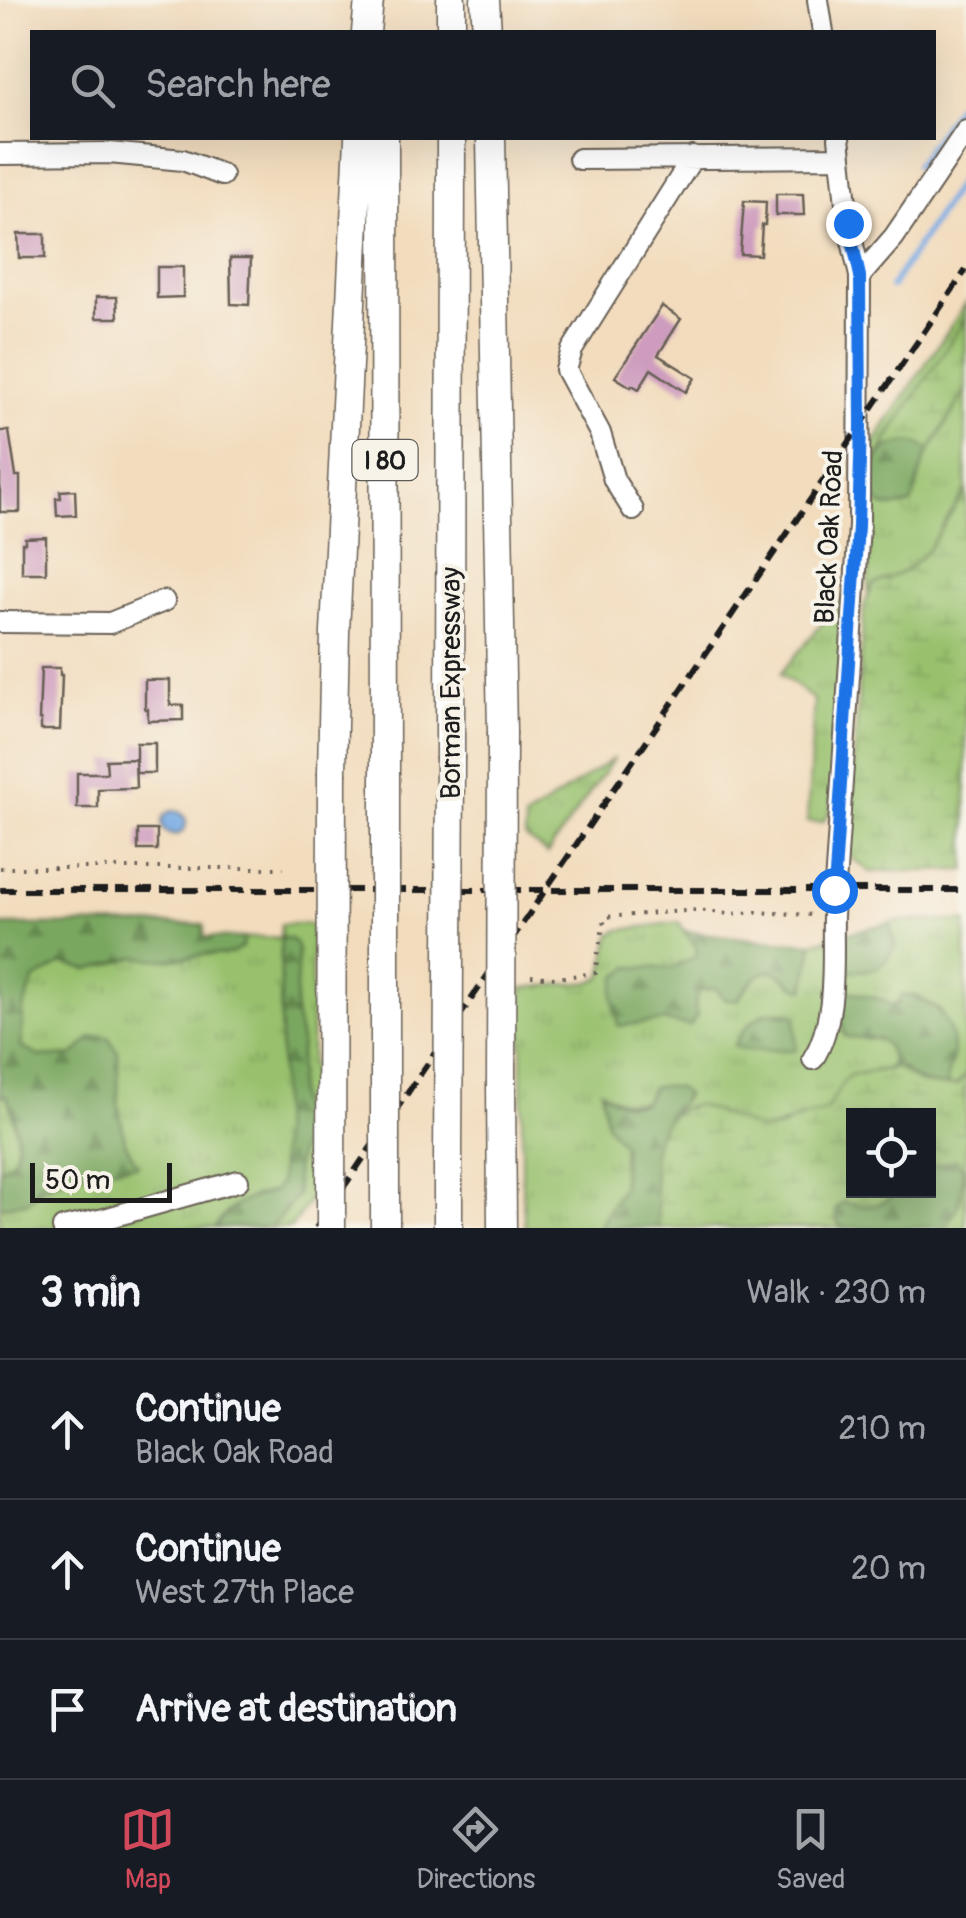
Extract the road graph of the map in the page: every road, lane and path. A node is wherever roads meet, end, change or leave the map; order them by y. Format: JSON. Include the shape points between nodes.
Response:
{"nodes":[{"id":1,"x":369,"y":0,"type":"edge"},
{"id":2,"x":384,"y":0,"type":"edge"},
{"id":3,"x":451,"y":0,"type":"edge"},
{"id":4,"x":485,"y":0,"type":"edge"},
{"id":5,"x":818,"y":0,"type":"edge"},
{"id":6,"x":366,"y":30,"type":"edge"},
{"id":7,"x":384,"y":30,"type":"edge"},
{"id":8,"x":451,"y":30,"type":"edge"},
{"id":9,"x":486,"y":30,"type":"edge"},
{"id":10,"x":823,"y":30,"type":"edge"},
{"id":11,"x":966,"y":131,"type":"edge"},
{"id":12,"x":359,"y":140,"type":"edge"},
{"id":13,"x":384,"y":140,"type":"edge"},
{"id":14,"x":451,"y":140,"type":"edge"},
{"id":15,"x":490,"y":140,"type":"edge"},
{"id":16,"x":840,"y":147,"type":"edge"},
{"id":17,"x":0,"y":154,"type":"edge"},
{"id":18,"x":693,"y":157,"type":"junction"},
{"id":19,"x":579,"y":159,"type":"dead end"},
{"id":20,"x":222,"y":174,"type":"dead end"},
{"id":21,"x":860,"y":276,"type":"junction"},
{"id":22,"x":634,"y":510,"type":"dead end"},
{"id":23,"x":164,"y":601,"type":"dead end"},
{"id":24,"x":0,"y":622,"type":"edge"},
{"id":25,"x":0,"y":868,"type":"edge"},
{"id":26,"x":284,"y":868,"type":"dead end"},
{"id":27,"x":833,"y":916,"type":"junction"},
{"id":28,"x":531,"y":976,"type":"dead end"},
{"id":29,"x":813,"y":1059,"type":"dead end"},
{"id":30,"x":238,"y":1181,"type":"dead end"},
{"id":31,"x":62,"y":1228,"type":"edge"},
{"id":32,"x":330,"y":1228,"type":"edge"},
{"id":33,"x":385,"y":1228,"type":"edge"},
{"id":34,"x":448,"y":1228,"type":"edge"},
{"id":35,"x":502,"y":1228,"type":"edge"}],
"edges":[{"from":1,"to":6,"type":"highway"},
{"from":2,"to":7,"type":"highway"},
{"from":3,"to":8,"type":"highway"},
{"from":4,"to":9,"type":"highway"},
{"from":5,"to":10,"type":"street"},
{"from":11,"to":21,"type":"street"},
{"from":12,"to":32,"type":"highway","bridge":true,"via":[[336,613]]},
{"from":13,"to":33,"type":"highway","number":"I 80","bridge":true},
{"from":14,"to":34,"type":"highway","name":"Borman Expressway","number":"I 80","bridge":true},
{"from":15,"to":35,"type":"highway","bridge":true,"via":[[502,732]]},
{"from":16,"to":18,"type":"street"},
{"from":16,"to":21,"type":"street","name":"Black Oak Road"},
{"from":17,"to":20,"type":"street","via":[[109,153],[182,160]]},
{"from":18,"to":19,"type":"street"},
{"from":18,"to":22,"type":"street","via":[[566,364],[600,432],[614,480]]},
{"from":21,"to":27,"type":"street","name":"Black Oak Road","via":[[858,526]]},
{"from":23,"to":24,"type":"street","via":[[110,622]]},
{"from":25,"to":26,"type":"path"},
{"from":27,"to":28,"type":"path","via":[[698,910],[606,917],[596,974]]},
{"from":27,"to":29,"type":"street","name":"Black Oak Road","via":[[824,1037]]},
{"from":30,"to":31,"type":"street"}]}
